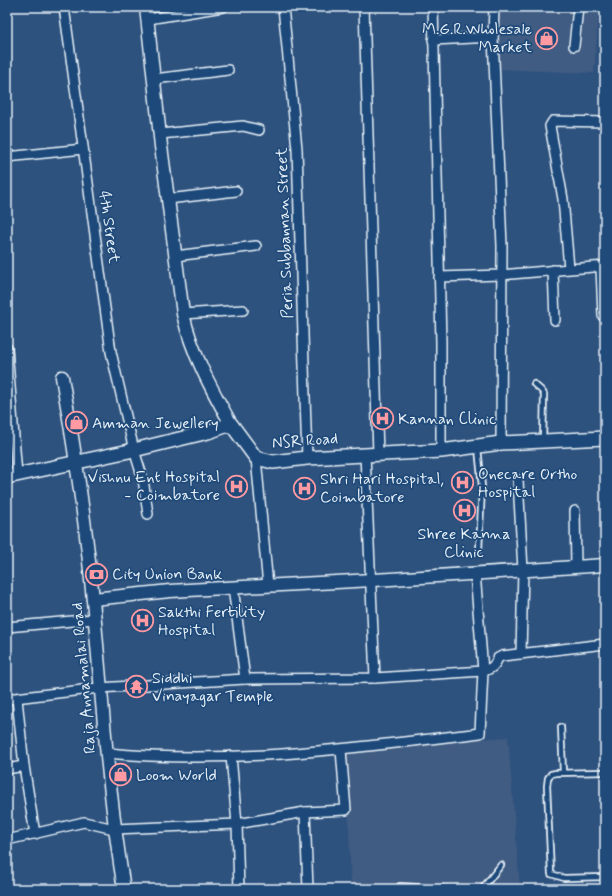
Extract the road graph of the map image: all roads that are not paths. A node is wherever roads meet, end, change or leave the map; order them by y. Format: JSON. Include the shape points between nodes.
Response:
{"nodes":[{"id":1,"x":64,"y":7,"type":"edge"},
{"id":2,"x":146,"y":7,"type":"edge"},
{"id":3,"x":223,"y":7,"type":"edge"},
{"id":4,"x":283,"y":7,"type":"edge"},
{"id":5,"x":364,"y":7,"type":"edge"},
{"id":6,"x":433,"y":7,"type":"edge"},
{"id":7,"x":494,"y":7,"type":"edge"},
{"id":8,"x":578,"y":7,"type":"edge"},
{"id":9,"x":148,"y":19,"type":"junction"},
{"id":10,"x":493,"y":37,"type":"junction"},
{"id":11,"x":433,"y":40,"type":"junction"},
{"id":12,"x":574,"y":46,"type":"dead end"},
{"id":13,"x":228,"y":70,"type":"dead end"},
{"id":14,"x":154,"y":79,"type":"junction"},
{"id":15,"x":605,"y":122,"type":"edge"},
{"id":16,"x":259,"y":130,"type":"dead end"},
{"id":17,"x":160,"y":134,"type":"junction"},
{"id":18,"x":83,"y":148,"type":"junction"},
{"id":19,"x":7,"y":156,"type":"edge"},
{"id":20,"x":236,"y":191,"type":"dead end"},
{"id":21,"x":168,"y":199,"type":"junction"},
{"id":22,"x":256,"y":246,"type":"dead end"},
{"id":23,"x":176,"y":256,"type":"junction"},
{"id":24,"x":603,"y":266,"type":"edge"},
{"id":25,"x":569,"y":268,"type":"junction"},
{"id":26,"x":553,"y":270,"type":"junction"},
{"id":27,"x":501,"y":275,"type":"junction"},
{"id":28,"x":439,"y":277,"type":"junction"},
{"id":29,"x":243,"y":310,"type":"dead end"},
{"id":30,"x":183,"y":314,"type":"junction"},
{"id":31,"x":603,"y":316,"type":"dead end"},
{"id":32,"x":555,"y":320,"type":"dead end"},
{"id":33,"x":7,"y":348,"type":"edge"},
{"id":34,"x":62,"y":377,"type":"dead end"},
{"id":35,"x":534,"y":384,"type":"dead end"},
{"id":36,"x":231,"y":424,"type":"junction"},
{"id":37,"x":605,"y":438,"type":"edge"},
{"id":38,"x":543,"y":442,"type":"junction"},
{"id":39,"x":501,"y":443,"type":"junction"},
{"id":40,"x":478,"y":446,"type":"junction"},
{"id":41,"x":134,"y":450,"type":"junction"},
{"id":42,"x":441,"y":451,"type":"junction"},
{"id":43,"x":371,"y":454,"type":"junction"},
{"id":44,"x":256,"y":458,"type":"junction"},
{"id":45,"x":307,"y":458,"type":"junction"},
{"id":46,"x":78,"y":463,"type":"junction"},
{"id":47,"x":12,"y":476,"type":"edge"},
{"id":48,"x":518,"y":480,"type":"dead end"},
{"id":49,"x":575,"y":510,"type":"dead end"},
{"id":50,"x":148,"y":514,"type":"dead end"},
{"id":51,"x":479,"y":550,"type":"dead end"},
{"id":52,"x":605,"y":565,"type":"edge"},
{"id":53,"x":576,"y":566,"type":"junction"},
{"id":54,"x":523,"y":570,"type":"junction"},
{"id":55,"x":476,"y":573,"type":"junction"},
{"id":56,"x":370,"y":579,"type":"junction"},
{"id":57,"x":268,"y":586,"type":"junction"},
{"id":58,"x":233,"y":588,"type":"junction"},
{"id":59,"x":93,"y":600,"type":"junction"},
{"id":60,"x":94,"y":619,"type":"junction"},
{"id":61,"x":7,"y":627,"type":"edge"},
{"id":62,"x":605,"y":644,"type":"edge"},
{"id":63,"x":521,"y":654,"type":"junction"},
{"id":64,"x":483,"y":670,"type":"junction"},
{"id":65,"x":245,"y":678,"type":"junction"},
{"id":66,"x":375,"y":678,"type":"junction"},
{"id":67,"x":99,"y":688,"type":"junction"},
{"id":68,"x":7,"y":699,"type":"edge"},
{"id":69,"x":17,"y":699,"type":"junction"},
{"id":70,"x":561,"y":727,"type":"dead end"},
{"id":71,"x":341,"y":750,"type":"junction"},
{"id":72,"x":107,"y":753,"type":"junction"},
{"id":73,"x":231,"y":756,"type":"junction"},
{"id":74,"x":24,"y":766,"type":"junction"},
{"id":75,"x":7,"y":769,"type":"edge"},
{"id":76,"x":563,"y":772,"type":"junction"},
{"id":77,"x":605,"y":772,"type":"edge"},
{"id":78,"x":305,"y":812,"type":"junction"},
{"id":79,"x":237,"y":824,"type":"junction"},
{"id":80,"x":114,"y":829,"type":"junction"},
{"id":81,"x":35,"y":834,"type":"junction"},
{"id":82,"x":7,"y":840,"type":"edge"},
{"id":83,"x":501,"y":865,"type":"dead end"},
{"id":84,"x":605,"y":877,"type":"edge"},
{"id":85,"x":400,"y":886,"type":"dead end"},
{"id":86,"x":124,"y":889,"type":"edge"},
{"id":87,"x":239,"y":889,"type":"edge"},
{"id":88,"x":308,"y":889,"type":"edge"},
{"id":89,"x":445,"y":889,"type":"edge"},
{"id":90,"x":482,"y":889,"type":"edge"}],
"edges":[{"from":1,"to":18,"type":"street","name":"4th Street"},
{"from":2,"to":9,"type":"street"},
{"from":3,"to":9,"type":"street"},
{"from":4,"to":45,"type":"street","name":"Peria Subbannan Street","via":[[297,149]]},
{"from":5,"to":43,"type":"street"},
{"from":6,"to":11,"type":"street"},
{"from":7,"to":10,"type":"street"},
{"from":8,"to":12,"type":"street"},
{"from":9,"to":14,"type":"street"},
{"from":10,"to":11,"type":"street"},
{"from":10,"to":27,"type":"street"},
{"from":11,"to":28,"type":"street"},
{"from":13,"to":14,"type":"street"},
{"from":14,"to":17,"type":"street"},
{"from":15,"to":25,"type":"street","via":[[553,121],[550,126],[563,199]]},
{"from":16,"to":17,"type":"street","via":[[243,126]]},
{"from":17,"to":21,"type":"street"},
{"from":18,"to":19,"type":"street"},
{"from":18,"to":41,"type":"street","name":"4th Street","via":[[111,352]]},
{"from":20,"to":21,"type":"street"},
{"from":21,"to":23,"type":"street"},
{"from":22,"to":23,"type":"street"},
{"from":23,"to":30,"type":"street"},
{"from":24,"to":25,"type":"street"},
{"from":24,"to":31,"type":"street"},
{"from":25,"to":26,"type":"street"},
{"from":26,"to":27,"type":"street"},
{"from":26,"to":32,"type":"street"},
{"from":27,"to":28,"type":"street"},
{"from":27,"to":39,"type":"street"},
{"from":28,"to":42,"type":"street"},
{"from":29,"to":30,"type":"street"},
{"from":30,"to":36,"type":"street","via":[[189,340],[205,379]]},
{"from":33,"to":47,"type":"street"},
{"from":34,"to":46,"type":"street","name":"Raja Annamalai Road"},
{"from":35,"to":38,"type":"lane","via":[[544,394]]},
{"from":36,"to":41,"type":"main road"},
{"from":36,"to":44,"type":"main road","name":"NSR Road"},
{"from":37,"to":38,"type":"main road","name":"NSR Road"},
{"from":38,"to":39,"type":"main road","name":"NSR Road"},
{"from":39,"to":40,"type":"main road","name":"NSR Road"},
{"from":40,"to":42,"type":"main road","name":"NSR Road"},
{"from":40,"to":51,"type":"lane","via":[[482,487]]},
{"from":41,"to":46,"type":"main road"},
{"from":41,"to":50,"type":"street","name":"4th Street","via":[[143,479]]},
{"from":42,"to":43,"type":"main road","name":"NSR Road"},
{"from":43,"to":45,"type":"main road","name":"NSR Road"},
{"from":43,"to":56,"type":"street"},
{"from":44,"to":45,"type":"main road","name":"NSR Road","via":[[273,462]]},
{"from":44,"to":57,"type":"street"},
{"from":46,"to":47,"type":"main road"},
{"from":46,"to":59,"type":"street","name":"Raja Annamalai Road"},
{"from":48,"to":54,"type":"street"},
{"from":49,"to":53,"type":"street"},
{"from":52,"to":53,"type":"street"},
{"from":53,"to":54,"type":"street"},
{"from":54,"to":55,"type":"street"},
{"from":54,"to":63,"type":"street"},
{"from":55,"to":56,"type":"street"},
{"from":55,"to":64,"type":"street"},
{"from":56,"to":57,"type":"street"},
{"from":56,"to":66,"type":"street"},
{"from":57,"to":58,"type":"street"},
{"from":58,"to":59,"type":"street","via":[[170,591]]},
{"from":58,"to":65,"type":"street"},
{"from":59,"to":60,"type":"street","name":"Raja Annamalai Road"},
{"from":60,"to":61,"type":"street"},
{"from":60,"to":67,"type":"street","name":"Raja Annamalai Road"},
{"from":62,"to":63,"type":"street"},
{"from":63,"to":64,"type":"street","via":[[502,656],[490,669]]},
{"from":64,"to":66,"type":"street"},
{"from":64,"to":71,"type":"street","via":[[480,733]]},
{"from":65,"to":66,"type":"street"},
{"from":65,"to":67,"type":"street"},
{"from":67,"to":69,"type":"street"},
{"from":67,"to":72,"type":"street","name":"Raja Annamalai Road"},
{"from":68,"to":69,"type":"street"},
{"from":69,"to":74,"type":"street"},
{"from":70,"to":76,"type":"lane"},
{"from":71,"to":73,"type":"street"},
{"from":71,"to":78,"type":"street","via":[[346,810]]},
{"from":72,"to":73,"type":"street","via":[[146,757]]},
{"from":72,"to":80,"type":"street","name":"Raja Annamalai Road"},
{"from":73,"to":79,"type":"street"},
{"from":74,"to":75,"type":"street"},
{"from":74,"to":81,"type":"street"},
{"from":76,"to":77,"type":"lane"},
{"from":76,"to":84,"type":"lane","via":[[551,774],[548,778],[549,869],[551,874],[564,878]]},
{"from":78,"to":79,"type":"street"},
{"from":78,"to":88,"type":"street"},
{"from":79,"to":80,"type":"street"},
{"from":79,"to":87,"type":"street"},
{"from":80,"to":81,"type":"street","via":[[84,822]]},
{"from":80,"to":86,"type":"street","name":"Raja Annamalai Road"},
{"from":81,"to":82,"type":"street"},
{"from":83,"to":90,"type":"lane"},
{"from":85,"to":89,"type":"lane"}]}
